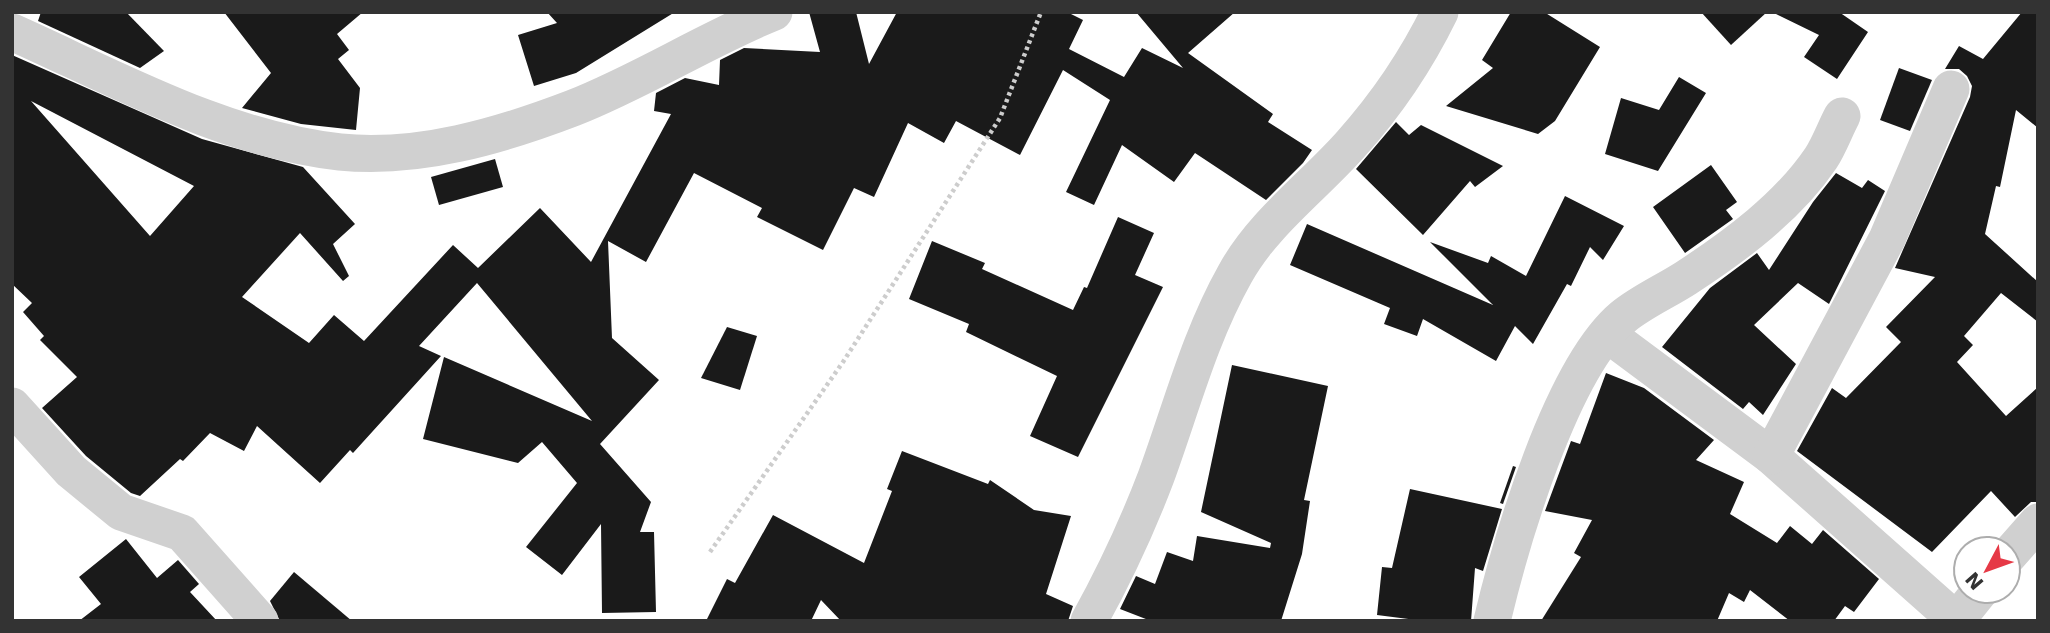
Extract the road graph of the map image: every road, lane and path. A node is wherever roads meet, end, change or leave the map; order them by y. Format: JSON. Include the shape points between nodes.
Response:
{"nodes":[{"id":1,"x":774,"y":12,"type":"edge"},
{"id":2,"x":1041,"y":12,"type":"edge"},
{"id":3,"x":1440,"y":12,"type":"edge"},
{"id":4,"x":12,"y":32,"type":"edge"},
{"id":5,"x":1951,"y":89,"type":"dead end"},
{"id":6,"x":1842,"y":116,"type":"dead end"},
{"id":7,"x":1607,"y":334,"type":"junction"},
{"id":8,"x":12,"y":406,"type":"edge"},
{"id":9,"x":1770,"y":456,"type":"junction"},
{"id":10,"x":2038,"y":522,"type":"edge"},
{"id":11,"x":2022,"y":540,"type":"edge"},
{"id":12,"x":710,"y":552,"type":"dead end"},
{"id":13,"x":1968,"y":605,"type":"edge"},
{"id":14,"x":1956,"y":620,"type":"edge"},
{"id":15,"x":260,"y":621,"type":"edge"},
{"id":16,"x":1089,"y":621,"type":"edge"},
{"id":17,"x":1492,"y":621,"type":"edge"}],
"edges":[{"from":1,"to":4,"type":"street","via":[[575,107],[509,131],[406,151],[340,152],[213,121]]},
{"from":2,"to":12,"type":"path","via":[[1000,118],[843,362]]},
{"from":3,"to":16,"type":"street","via":[[1383,104],[1262,236],[1236,271],[1203,342],[1134,532]]},
{"from":5,"to":9,"type":"street","via":[[1887,239]]},
{"from":6,"to":7,"type":"street","via":[[1821,158],[1782,202],[1691,275],[1624,316]]},
{"from":7,"to":9,"type":"street"},
{"from":7,"to":17,"type":"street","via":[[1565,400]]},
{"from":8,"to":15,"type":"street","via":[[71,471],[121,512],[182,533]]},
{"from":9,"to":14,"type":"street"},
{"from":10,"to":11,"type":"street"},
{"from":13,"to":14,"type":"street"}]}
